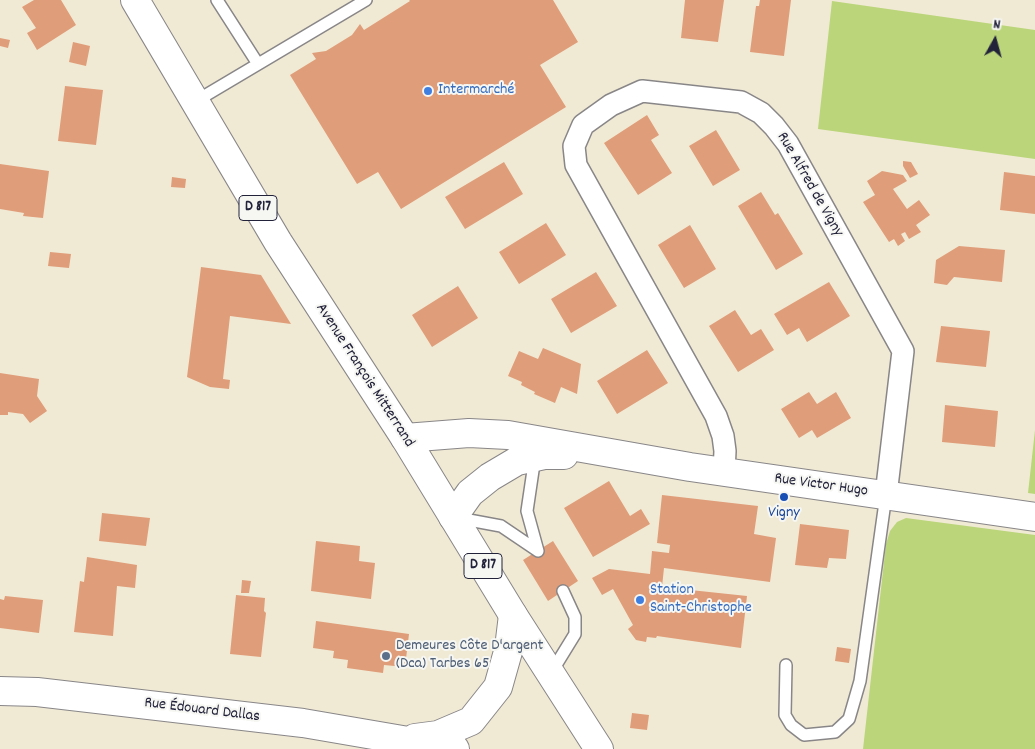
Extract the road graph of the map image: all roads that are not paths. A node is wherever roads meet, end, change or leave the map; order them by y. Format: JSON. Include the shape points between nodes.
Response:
{"nodes":[{"id":1,"x":136,"y":0,"type":"edge"},
{"id":2,"x":217,"y":0,"type":"edge"},
{"id":3,"x":366,"y":0,"type":"edge"},
{"id":4,"x":258,"y":64,"type":"junction"},
{"id":5,"x":196,"y":101,"type":"junction"},
{"id":6,"x":404,"y":438,"type":"junction"},
{"id":7,"x":536,"y":449,"type":"junction"},
{"id":8,"x":724,"y":472,"type":"junction"},
{"id":9,"x":886,"y":495,"type":"junction"},
{"id":10,"x":453,"y":517,"type":"junction"},
{"id":11,"x":1035,"y":518,"type":"edge"},
{"id":12,"x":563,"y":591,"type":"dead end"},
{"id":13,"x":514,"y":615,"type":"junction"},
{"id":14,"x":786,"y":665,"type":"dead end"},
{"id":15,"x":550,"y":673,"type":"junction"},
{"id":16,"x":0,"y":692,"type":"edge"},
{"id":17,"x":402,"y":739,"type":"junction"},
{"id":18,"x":455,"y":749,"type":"edge"},
{"id":19,"x":599,"y":749,"type":"edge"}],
"edges":[{"from":1,"to":5,"type":"street","name":"Avenue François Mitterrand","number":"D 817"},
{"from":2,"to":4,"type":"lane"},
{"from":3,"to":4,"type":"lane"},
{"from":4,"to":5,"type":"lane"},
{"from":5,"to":6,"type":"street","name":"Avenue François Mitterrand","number":"D 817","via":[[278,242]]},
{"from":6,"to":7,"type":"street","name":"Rue Victor Hugo","via":[[469,433],[508,435]]},
{"from":6,"to":10,"type":"street","name":"Avenue François Mitterrand","number":"D 817"},
{"from":7,"to":8,"type":"street","name":"Rue Victor Hugo","via":[[544,456],[608,454]]},
{"from":7,"to":10,"type":"street","name":"Rue Victor Hugo","via":[[470,493]]},
{"from":7,"to":10,"type":"lane","via":[[526,511],[538,551],[501,526]]},
{"from":8,"to":9,"type":"street","name":"Rue Victor Hugo"},
{"from":8,"to":9,"type":"street","name":"Rue Alfred de Vigny","via":[[723,436],[716,416],[576,166],[574,146],[583,125],[611,105],[642,90],[741,102],[760,113],[788,144],[903,350]]},
{"from":9,"to":11,"type":"street","name":"Rue Victor Hugo"},
{"from":9,"to":14,"type":"lane","via":[[860,681],[849,719],[835,732],[804,735],[791,726],[785,715]]},
{"from":10,"to":13,"type":"street","name":"Avenue François Mitterrand","number":"D 817"},
{"from":12,"to":15,"type":"lane","via":[[575,617],[575,634]]},
{"from":13,"to":15,"type":"street","name":"Avenue François Mitterrand","number":"D 817"},
{"from":13,"to":17,"type":"street","name":"Rue Édouard Dallas","via":[[498,687],[471,721],[438,735]]},
{"from":15,"to":19,"type":"street","name":"Avenue François Mitterrand","number":"D 817"},
{"from":16,"to":17,"type":"street","name":"Rue Édouard Dallas","via":[[37,692],[303,723]]},
{"from":17,"to":18,"type":"street","name":"Rue Édouard Dallas"}]}
